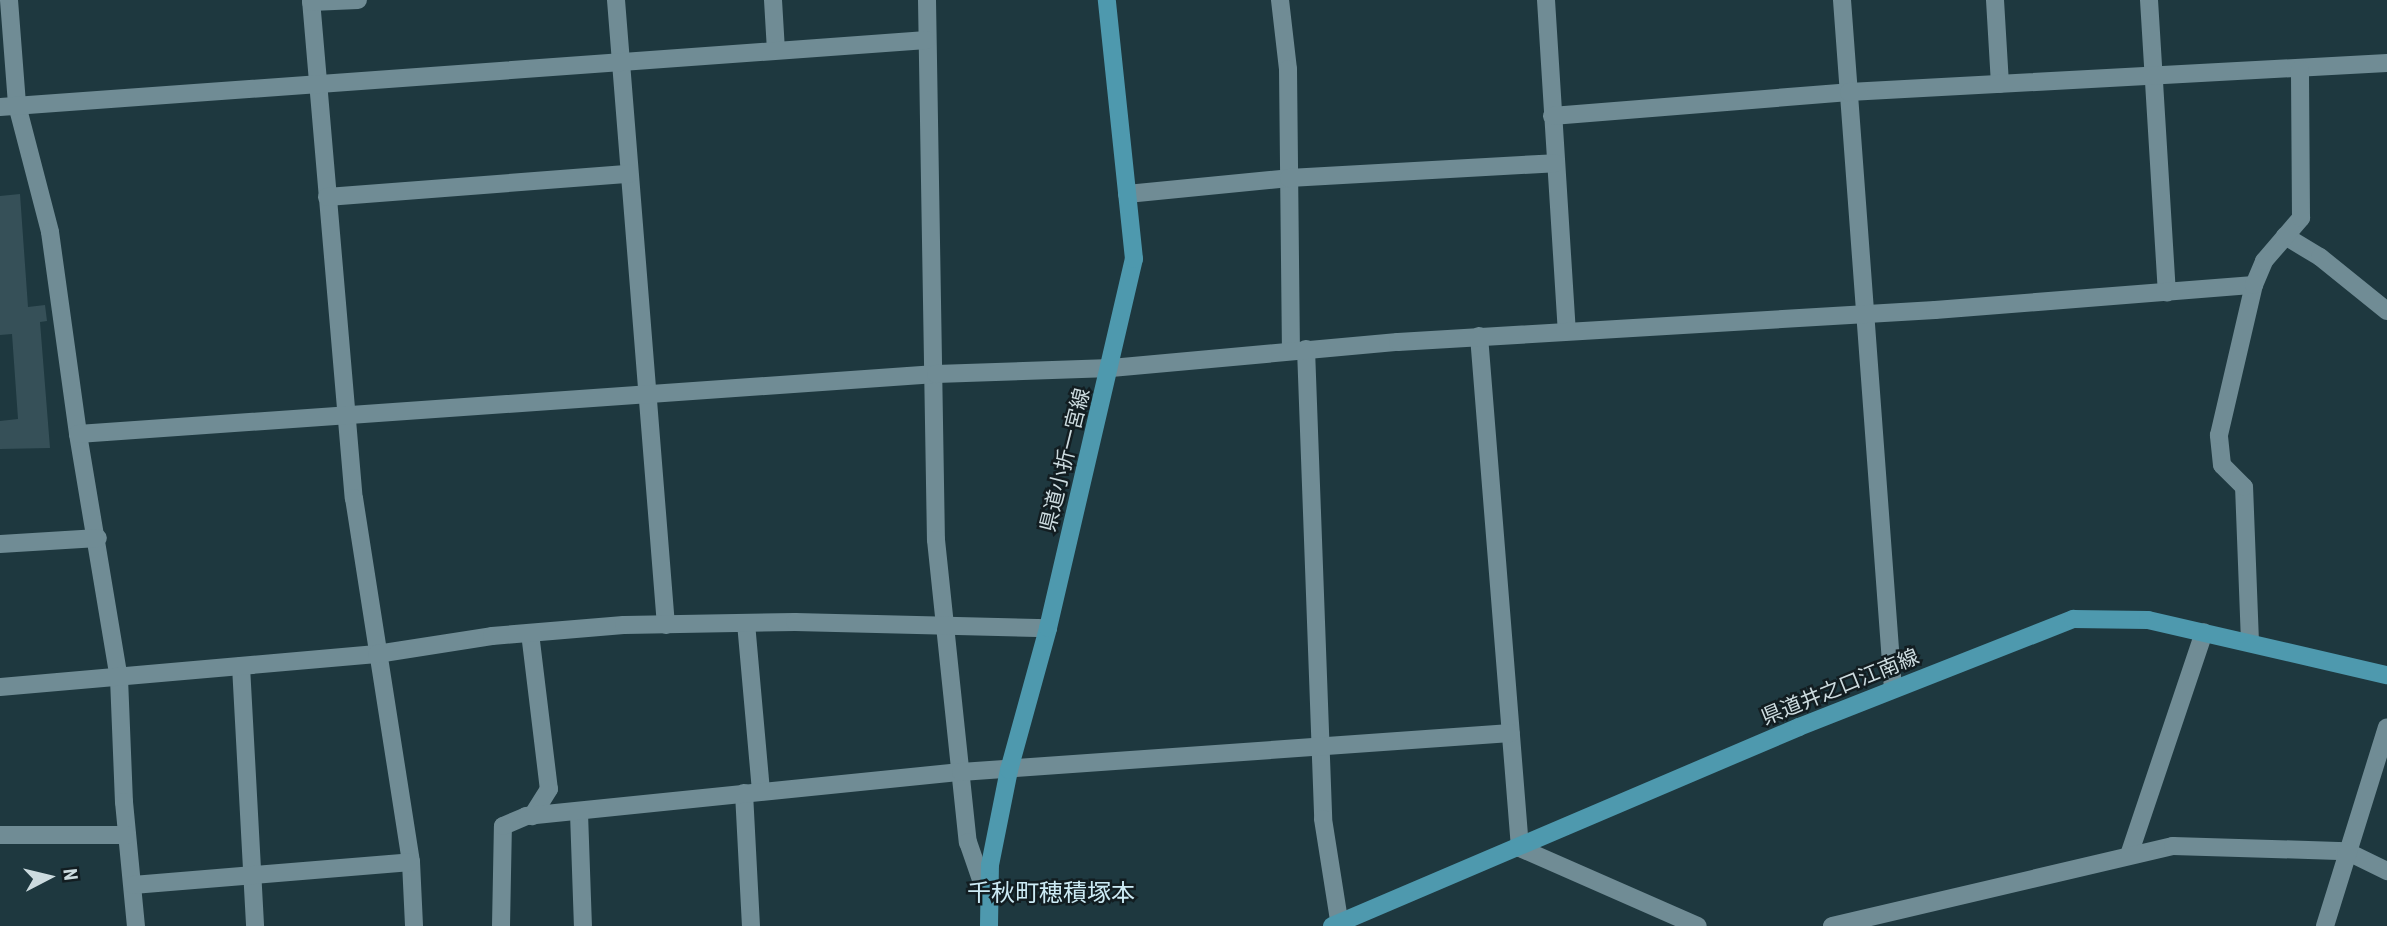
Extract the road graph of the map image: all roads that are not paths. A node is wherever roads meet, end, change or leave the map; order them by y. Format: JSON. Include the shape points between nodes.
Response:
{"nodes":[{"id":1,"x":9,"y":0,"type":"edge"},
{"id":2,"x":358,"y":0,"type":"edge"},
{"id":3,"x":616,"y":0,"type":"edge"},
{"id":4,"x":773,"y":0,"type":"edge"},
{"id":5,"x":927,"y":0,"type":"edge"},
{"id":6,"x":1107,"y":0,"type":"edge"},
{"id":7,"x":1280,"y":0,"type":"edge"},
{"id":8,"x":1545,"y":0,"type":"edge"},
{"id":9,"x":1842,"y":0,"type":"edge"},
{"id":10,"x":1995,"y":0,"type":"edge"},
{"id":11,"x":2149,"y":0,"type":"edge"},
{"id":12,"x":311,"y":1,"type":"edge"},
{"id":13,"x":927,"y":40,"type":"junction"},
{"id":14,"x":776,"y":50,"type":"junction"},
{"id":15,"x":620,"y":60,"type":"junction"},
{"id":16,"x":2387,"y":63,"type":"edge"},
{"id":17,"x":2300,"y":69,"type":"junction"},
{"id":18,"x":2153,"y":77,"type":"junction"},
{"id":19,"x":2000,"y":84,"type":"junction"},
{"id":20,"x":318,"y":85,"type":"junction"},
{"id":21,"x":1849,"y":92,"type":"junction"},
{"id":22,"x":8,"y":106,"type":"edge"},
{"id":23,"x":1552,"y":116,"type":"junction"},
{"id":24,"x":1555,"y":163,"type":"junction"},
{"id":25,"x":629,"y":174,"type":"junction"},
{"id":26,"x":1289,"y":177,"type":"junction"},
{"id":27,"x":1127,"y":194,"type":"junction"},
{"id":28,"x":327,"y":197,"type":"junction"},
{"id":29,"x":2285,"y":236,"type":"junction"},
{"id":30,"x":2254,"y":285,"type":"junction"},
{"id":31,"x":2167,"y":292,"type":"junction"},
{"id":32,"x":2387,"y":311,"type":"edge"},
{"id":33,"x":1863,"y":314,"type":"junction"},
{"id":34,"x":1567,"y":331,"type":"junction"},
{"id":35,"x":1479,"y":337,"type":"junction"},
{"id":36,"x":1298,"y":349,"type":"junction"},
{"id":37,"x":1111,"y":368,"type":"junction"},
{"id":38,"x":936,"y":374,"type":"junction"},
{"id":39,"x":646,"y":396,"type":"junction"},
{"id":40,"x":346,"y":416,"type":"junction"},
{"id":41,"x":78,"y":434,"type":"junction"},
{"id":42,"x":98,"y":538,"type":"junction"},
{"id":43,"x":0,"y":544,"type":"edge"},
{"id":44,"x":746,"y":623,"type":"junction"},
{"id":45,"x":944,"y":624,"type":"junction"},
{"id":46,"x":666,"y":625,"type":"junction"},
{"id":47,"x":1048,"y":628,"type":"junction"},
{"id":48,"x":2204,"y":632,"type":"junction"},
{"id":49,"x":530,"y":633,"type":"junction"},
{"id":50,"x":2250,"y":642,"type":"junction"},
{"id":51,"x":377,"y":654,"type":"junction"},
{"id":52,"x":241,"y":666,"type":"junction"},
{"id":53,"x":2387,"y":675,"type":"edge"},
{"id":54,"x":120,"y":678,"type":"junction"},
{"id":55,"x":0,"y":687,"type":"edge"},
{"id":56,"x":1893,"y":689,"type":"junction"},
{"id":57,"x":2387,"y":727,"type":"edge"},
{"id":58,"x":1511,"y":733,"type":"junction"},
{"id":59,"x":1321,"y":749,"type":"junction"},
{"id":60,"x":1009,"y":770,"type":"junction"},
{"id":61,"x":961,"y":772,"type":"junction"},
{"id":62,"x":752,"y":792,"type":"junction"},
{"id":63,"x":579,"y":813,"type":"junction"},
{"id":64,"x":532,"y":816,"type":"junction"},
{"id":65,"x":0,"y":835,"type":"edge"},
{"id":66,"x":127,"y":835,"type":"junction"},
{"id":67,"x":1521,"y":848,"type":"junction"},
{"id":68,"x":2346,"y":851,"type":"junction"},
{"id":69,"x":2129,"y":855,"type":"junction"},
{"id":70,"x":411,"y":862,"type":"junction"},
{"id":71,"x":2387,"y":871,"type":"edge"},
{"id":72,"x":254,"y":873,"type":"junction"},
{"id":73,"x":133,"y":884,"type":"junction"},
{"id":74,"x":988,"y":900,"type":"junction"},
{"id":75,"x":1337,"y":925,"type":"edge"},
{"id":76,"x":136,"y":926,"type":"edge"},
{"id":77,"x":256,"y":926,"type":"edge"},
{"id":78,"x":414,"y":926,"type":"edge"},
{"id":79,"x":501,"y":926,"type":"edge"},
{"id":80,"x":583,"y":926,"type":"edge"},
{"id":81,"x":751,"y":926,"type":"edge"},
{"id":82,"x":989,"y":926,"type":"edge"},
{"id":83,"x":1698,"y":926,"type":"edge"},
{"id":84,"x":1832,"y":926,"type":"edge"},
{"id":85,"x":2325,"y":926,"type":"edge"}],
"edges":[{"from":1,"to":22,"type":"street"},
{"from":2,"to":12,"type":"street"},
{"from":3,"to":15,"type":"street"},
{"from":4,"to":14,"type":"street"},
{"from":5,"to":13,"type":"street"},
{"from":6,"to":27,"type":"main road","name":"県道小折一宮線"},
{"from":7,"to":26,"type":"street","via":[[1288,69]]},
{"from":8,"to":23,"type":"street"},
{"from":9,"to":21,"type":"street"},
{"from":10,"to":19,"type":"street"},
{"from":11,"to":18,"type":"street"},
{"from":12,"to":20,"type":"street"},
{"from":13,"to":14,"type":"street"},
{"from":13,"to":38,"type":"street"},
{"from":14,"to":15,"type":"street"},
{"from":15,"to":20,"type":"street"},
{"from":15,"to":25,"type":"street"},
{"from":16,"to":17,"type":"street"},
{"from":17,"to":18,"type":"street"},
{"from":17,"to":29,"type":"street","via":[[2301,218]]},
{"from":18,"to":19,"type":"street"},
{"from":18,"to":31,"type":"street"},
{"from":19,"to":21,"type":"street"},
{"from":20,"to":22,"type":"street"},
{"from":20,"to":28,"type":"street"},
{"from":21,"to":23,"type":"street"},
{"from":21,"to":33,"type":"street"},
{"from":22,"to":41,"type":"street","via":[[50,232]]},
{"from":23,"to":24,"type":"street"},
{"from":24,"to":26,"type":"street"},
{"from":24,"to":34,"type":"street"},
{"from":25,"to":28,"type":"street"},
{"from":25,"to":39,"type":"street"},
{"from":26,"to":27,"type":"street"},
{"from":26,"to":36,"type":"street"},
{"from":27,"to":37,"type":"main road","name":"県道小折一宮線","via":[[1133,260]]},
{"from":28,"to":40,"type":"street"},
{"from":29,"to":30,"type":"street","via":[[2264,261]]},
{"from":29,"to":32,"type":"street","via":[[2320,257]]},
{"from":30,"to":31,"type":"street"},
{"from":30,"to":50,"type":"street","via":[[2219,435],[2222,465],[2244,487]]},
{"from":31,"to":33,"type":"street"},
{"from":33,"to":34,"type":"street"},
{"from":33,"to":56,"type":"street"},
{"from":34,"to":35,"type":"street"},
{"from":35,"to":36,"type":"street"},
{"from":35,"to":58,"type":"street"},
{"from":36,"to":37,"type":"street"},
{"from":36,"to":59,"type":"street"},
{"from":37,"to":38,"type":"street"},
{"from":37,"to":47,"type":"main road","name":"県道小折一宮線"},
{"from":38,"to":39,"type":"street"},
{"from":38,"to":45,"type":"street","via":[[936,540]]},
{"from":39,"to":40,"type":"street"},
{"from":39,"to":46,"type":"street"},
{"from":40,"to":41,"type":"street"},
{"from":40,"to":51,"type":"street"},
{"from":41,"to":42,"type":"street"},
{"from":42,"to":43,"type":"street"},
{"from":42,"to":54,"type":"street"},
{"from":44,"to":45,"type":"street"},
{"from":44,"to":46,"type":"street"},
{"from":44,"to":62,"type":"street"},
{"from":45,"to":47,"type":"street"},
{"from":45,"to":61,"type":"street"},
{"from":46,"to":49,"type":"street"},
{"from":47,"to":60,"type":"main road","name":"県道小折一宮線"},
{"from":48,"to":50,"type":"main road","name":"県道井之口江南線"},
{"from":48,"to":56,"type":"main road","name":"県道井之口江南線","via":[[2148,620],[2073,619]]},
{"from":48,"to":69,"type":"street"},
{"from":49,"to":51,"type":"street"},
{"from":49,"to":64,"type":"street","via":[[548,789]]},
{"from":50,"to":53,"type":"main road","name":"県道井之口江南線"},
{"from":51,"to":52,"type":"street"},
{"from":51,"to":70,"type":"street"},
{"from":52,"to":54,"type":"street"},
{"from":52,"to":72,"type":"street"},
{"from":54,"to":55,"type":"street"},
{"from":54,"to":66,"type":"street"},
{"from":56,"to":67,"type":"main road","name":"県道井之口江南線"},
{"from":57,"to":68,"type":"street"},
{"from":58,"to":59,"type":"street"},
{"from":58,"to":67,"type":"street"},
{"from":59,"to":60,"type":"street"},
{"from":59,"to":75,"type":"street","via":[[1323,819]]},
{"from":60,"to":61,"type":"street"},
{"from":60,"to":74,"type":"main road","name":"県道小折一宮線"},
{"from":61,"to":62,"type":"street"},
{"from":61,"to":74,"type":"street","via":[[968,842]]},
{"from":62,"to":63,"type":"street"},
{"from":62,"to":81,"type":"street"},
{"from":63,"to":64,"type":"street"},
{"from":63,"to":80,"type":"street"},
{"from":64,"to":79,"type":"street","via":[[503,826]]},
{"from":65,"to":66,"type":"street"},
{"from":66,"to":73,"type":"street"},
{"from":67,"to":75,"type":"main road","name":"県道井之口江南線"},
{"from":67,"to":83,"type":"street"},
{"from":68,"to":69,"type":"street","via":[[2173,846]]},
{"from":68,"to":71,"type":"street"},
{"from":68,"to":85,"type":"street"},
{"from":69,"to":84,"type":"street"},
{"from":70,"to":72,"type":"street"},
{"from":70,"to":78,"type":"street"},
{"from":72,"to":73,"type":"street"},
{"from":72,"to":77,"type":"street"},
{"from":73,"to":76,"type":"street"},
{"from":74,"to":82,"type":"main road","name":"県道小折一宮線"}]}
